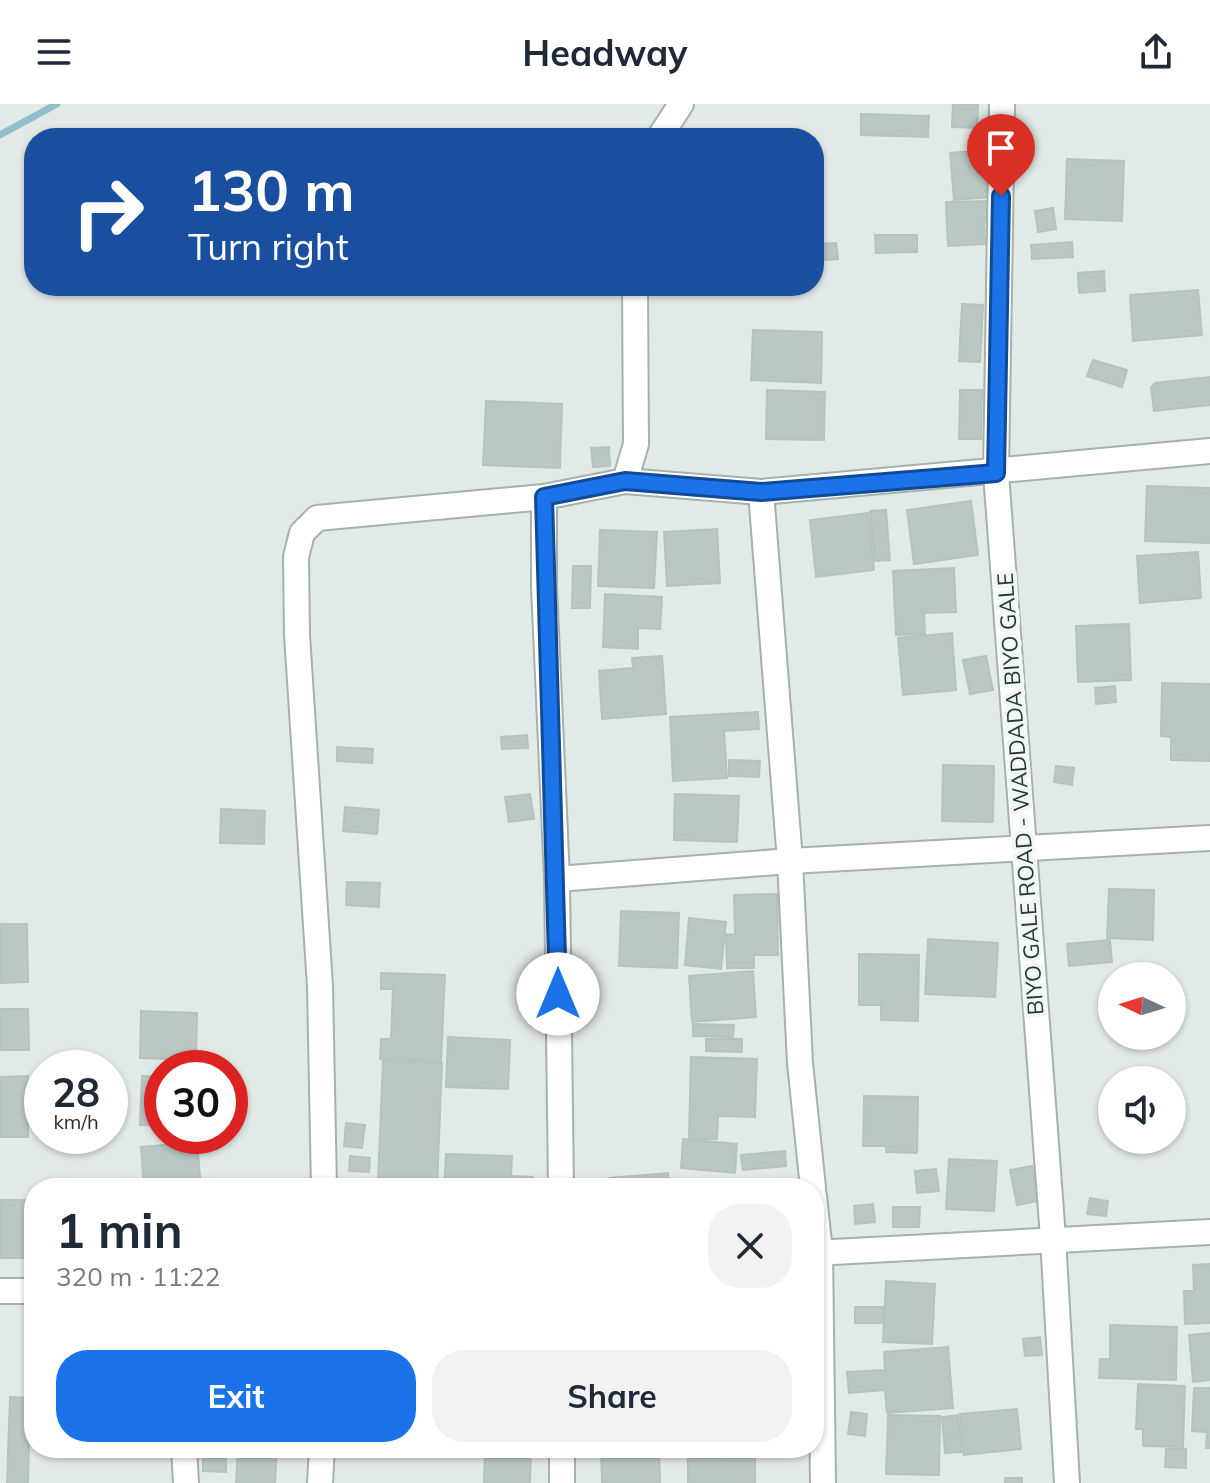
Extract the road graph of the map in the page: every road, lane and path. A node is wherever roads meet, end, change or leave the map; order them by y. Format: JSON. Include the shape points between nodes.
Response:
{"nodes":[{"id":1,"x":681,"y":104,"type":"edge"},
{"id":2,"x":1002,"y":104,"type":"edge"},
{"id":3,"x":665,"y":128,"type":"edge"},
{"id":4,"x":635,"y":296,"type":"edge"},
{"id":5,"x":1210,"y":451,"type":"edge"},
{"id":6,"x":996,"y":473,"type":"junction"},
{"id":7,"x":625,"y":481,"type":"junction"},
{"id":8,"x":761,"y":492,"type":"junction"},
{"id":9,"x":544,"y":497,"type":"junction"},
{"id":10,"x":1210,"y":838,"type":"edge"},
{"id":11,"x":1024,"y":848,"type":"junction"},
{"id":12,"x":790,"y":861,"type":"junction"},
{"id":13,"x":557,"y":879,"type":"junction"},
{"id":14,"x":324,"y":1178,"type":"edge"},
{"id":15,"x":561,"y":1178,"type":"edge"},
{"id":16,"x":812,"y":1178,"type":"edge"},
{"id":17,"x":1210,"y":1232,"type":"edge"},
{"id":18,"x":1053,"y":1238,"type":"junction"},
{"id":19,"x":824,"y":1252,"type":"edge"},
{"id":20,"x":0,"y":1291,"type":"edge"},
{"id":21,"x":24,"y":1291,"type":"edge"},
{"id":22,"x":185,"y":1458,"type":"edge"},
{"id":23,"x":321,"y":1458,"type":"edge"},
{"id":24,"x":562,"y":1458,"type":"edge"},
{"id":25,"x":822,"y":1458,"type":"edge"},
{"id":26,"x":186,"y":1483,"type":"edge"},
{"id":27,"x":320,"y":1483,"type":"edge"},
{"id":28,"x":562,"y":1483,"type":"edge"},
{"id":29,"x":823,"y":1483,"type":"edge"},
{"id":30,"x":1067,"y":1483,"type":"edge"}],
"edges":[{"from":1,"to":3,"type":"street"},
{"from":2,"to":6,"type":"street","name":"BIYO GALE ROAD - WADDADA BIYO GALE"},
{"from":4,"to":7,"type":"street","via":[[636,444]]},
{"from":5,"to":6,"type":"street"},
{"from":6,"to":8,"type":"street"},
{"from":6,"to":11,"type":"street","name":"BIYO GALE ROAD - WADDADA BIYO GALE"},
{"from":7,"to":8,"type":"street"},
{"from":7,"to":9,"type":"street"},
{"from":8,"to":12,"type":"street"},
{"from":9,"to":13,"type":"street"},
{"from":9,"to":14,"type":"street","via":[[317,518],[302,533],[296,557],[297,635],[320,986]]},
{"from":10,"to":11,"type":"street"},
{"from":11,"to":12,"type":"street"},
{"from":11,"to":18,"type":"street","name":"BIYO GALE ROAD - WADDADA BIYO GALE"},
{"from":12,"to":13,"type":"street"},
{"from":12,"to":16,"type":"street"},
{"from":13,"to":15,"type":"street"},
{"from":17,"to":18,"type":"street"},
{"from":18,"to":19,"type":"street"},
{"from":18,"to":30,"type":"street","name":"BIYO GALE ROAD - WADDADA BIYO GALE"},
{"from":20,"to":21,"type":"street"},
{"from":22,"to":26,"type":"street"},
{"from":23,"to":27,"type":"street"},
{"from":24,"to":28,"type":"street"},
{"from":25,"to":29,"type":"street"}]}
